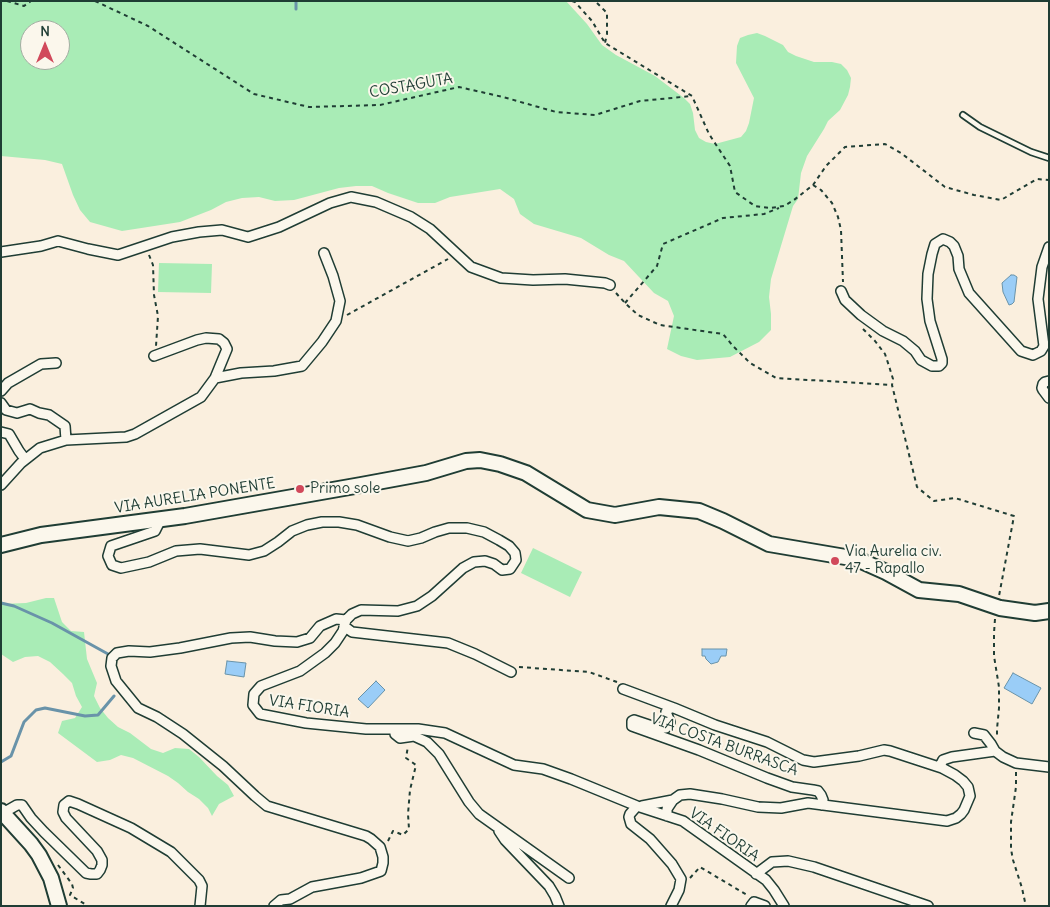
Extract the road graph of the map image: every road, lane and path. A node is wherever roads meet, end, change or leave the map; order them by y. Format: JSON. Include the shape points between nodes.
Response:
{"nodes":[{"id":1,"x":7,"y":1,"type":"edge"},
{"id":2,"x":31,"y":1,"type":"edge"},
{"id":3,"x":95,"y":1,"type":"edge"},
{"id":4,"x":572,"y":1,"type":"edge"},
{"id":5,"x":597,"y":3,"type":"dead end"},
{"id":6,"x":604,"y":43,"type":"junction"},
{"id":7,"x":692,"y":96,"type":"junction"},
{"id":8,"x":963,"y":115,"type":"dead end"},
{"id":9,"x":1049,"y":158,"type":"edge"},
{"id":10,"x":1049,"y":180,"type":"edge"},
{"id":11,"x":813,"y":185,"type":"junction"},
{"id":12,"x":784,"y":206,"type":"junction"},
{"id":13,"x":145,"y":246,"type":"junction"},
{"id":14,"x":1049,"y":247,"type":"edge"},
{"id":15,"x":1,"y":252,"type":"edge"},
{"id":16,"x":324,"y":254,"type":"dead end"},
{"id":17,"x":457,"y":254,"type":"junction"},
{"id":18,"x":843,"y":281,"type":"dead end"},
{"id":19,"x":610,"y":285,"type":"joint"},
{"id":20,"x":841,"y":291,"type":"dead end"},
{"id":21,"x":625,"y":303,"type":"junction"},
{"id":22,"x":336,"y":321,"type":"junction"},
{"id":23,"x":862,"y":328,"type":"dead end"},
{"id":24,"x":154,"y":356,"type":"joint"},
{"id":25,"x":56,"y":363,"type":"dead end"},
{"id":26,"x":215,"y":378,"type":"junction"},
{"id":27,"x":1049,"y":381,"type":"edge"},
{"id":28,"x":892,"y":385,"type":"junction"},
{"id":29,"x":1,"y":391,"type":"edge"},
{"id":30,"x":1049,"y":398,"type":"edge"},
{"id":31,"x":1,"y":403,"type":"edge"},
{"id":32,"x":1,"y":432,"type":"edge"},
{"id":33,"x":66,"y":440,"type":"junction"},
{"id":34,"x":25,"y":460,"type":"junction"},
{"id":35,"x":1,"y":485,"type":"edge"},
{"id":36,"x":161,"y":519,"type":"junction"},
{"id":37,"x":1,"y":545,"type":"edge"},
{"id":38,"x":982,"y":602,"type":"junction"},
{"id":39,"x":996,"y":607,"type":"junction"},
{"id":40,"x":1049,"y":611,"type":"edge"},
{"id":41,"x":345,"y":623,"type":"junction"},
{"id":42,"x":510,"y":672,"type":"joint"},
{"id":43,"x":623,"y":689,"type":"joint"},
{"id":44,"x":674,"y":708,"type":"junction"},
{"id":45,"x":395,"y":729,"type":"junction"},
{"id":46,"x":974,"y":733,"type":"dead end"},
{"id":47,"x":409,"y":736,"type":"junction"},
{"id":48,"x":998,"y":739,"type":"dead end"},
{"id":49,"x":995,"y":751,"type":"junction"},
{"id":50,"x":1016,"y":763,"type":"junction"},
{"id":51,"x":1049,"y":767,"type":"edge"},
{"id":52,"x":942,"y":768,"type":"junction"},
{"id":53,"x":673,"y":800,"type":"junction"},
{"id":54,"x":822,"y":805,"type":"junction"},
{"id":55,"x":639,"y":806,"type":"junction"},
{"id":56,"x":2,"y":812,"type":"edge"},
{"id":57,"x":667,"y":816,"type":"junction"},
{"id":58,"x":497,"y":826,"type":"junction"},
{"id":59,"x":380,"y":848,"type":"junction"},
{"id":60,"x":756,"y":874,"type":"junction"},
{"id":61,"x":569,"y":878,"type":"dead end"},
{"id":62,"x":681,"y":879,"type":"junction"},
{"id":63,"x":70,"y":895,"type":"dead end"},
{"id":64,"x":752,"y":904,"type":"edge"},
{"id":65,"x":59,"y":906,"type":"edge"},
{"id":66,"x":88,"y":906,"type":"edge"},
{"id":67,"x":200,"y":906,"type":"edge"},
{"id":68,"x":274,"y":906,"type":"edge"},
{"id":69,"x":559,"y":906,"type":"edge"},
{"id":70,"x":671,"y":906,"type":"edge"},
{"id":71,"x":766,"y":906,"type":"edge"},
{"id":72,"x":784,"y":906,"type":"edge"},
{"id":73,"x":928,"y":906,"type":"edge"},
{"id":74,"x":1027,"y":906,"type":"edge"}],
"edges":[{"from":1,"to":2,"type":"path","via":[[24,6]]},
{"from":3,"to":7,"type":"path","name":"COSTAGUTA","via":[[148,26],[254,94],[309,107],[380,105],[459,88],[556,112],[595,115],[640,101]]},
{"from":4,"to":6,"type":"path","via":[[592,21]]},
{"from":5,"to":6,"type":"path","via":[[607,13],[608,34]]},
{"from":6,"to":7,"type":"path"},
{"from":7,"to":12,"type":"path","via":[[730,166],[735,192],[755,206]]},
{"from":8,"to":9,"type":"lane","via":[[1030,152]]},
{"from":10,"to":11,"type":"path","via":[[1037,179],[1001,200],[974,195],[945,187],[885,144],[845,147]]},
{"from":11,"to":12,"type":"path"},
{"from":11,"to":18,"type":"path","via":[[832,203],[838,218]]},
{"from":12,"to":21,"type":"path","via":[[764,214],[723,218],[663,244],[657,266]]},
{"from":13,"to":15,"type":"street","via":[[118,255],[58,241]]},
{"from":13,"to":17,"type":"street","via":[[199,232],[222,230],[248,237],[279,228],[330,203],[352,197],[376,202],[411,217],[430,229]]},
{"from":13,"to":24,"type":"path","via":[[153,265],[158,316]]},
{"from":14,"to":20,"type":"street","via":[[1042,267],[1038,299],[1044,346],[1033,355],[1021,351],[970,293],[959,269],[954,246],[943,239],[935,244],[932,254],[927,299],[942,359],[940,366],[921,360],[902,340],[861,315],[845,300]]},
{"from":16,"to":22,"type":"street","via":[[340,301]]},
{"from":17,"to":19,"type":"street","via":[[471,267],[502,278],[565,279]]},
{"from":17,"to":22,"type":"path"},
{"from":19,"to":21,"type":"path"},
{"from":21,"to":28,"type":"path","via":[[638,315],[660,325],[723,334],[750,363],[776,378]]},
{"from":22,"to":26,"type":"street","via":[[302,366]]},
{"from":23,"to":28,"type":"path","via":[[885,354]]},
{"from":24,"to":26,"type":"street","via":[[197,340],[219,339],[227,349]]},
{"from":25,"to":29,"type":"street","via":[[41,364],[8,383]]},
{"from":26,"to":33,"type":"street","via":[[201,397],[135,434]]},
{"from":27,"to":30,"type":"street","via":[[1042,388]]},
{"from":28,"to":38,"type":"path","via":[[917,487],[934,501],[955,498],[1014,516],[999,596],[986,593]]},
{"from":31,"to":33,"type":"street","via":[[6,410],[30,409],[49,415],[65,426]]},
{"from":32,"to":34,"type":"street","via":[[9,434]]},
{"from":33,"to":34,"type":"street","via":[[40,448]]},
{"from":34,"to":35,"type":"street"},
{"from":36,"to":37,"type":"main road","name":"VIA AURELIA PONENTE","via":[[41,535]]},
{"from":36,"to":38,"type":"main road","name":"VIA AURELIA PONENTE","via":[[426,473],[480,460],[526,472],[587,510],[615,514],[659,507],[699,511],[769,544],[857,559],[919,590],[959,594]]},
{"from":36,"to":41,"type":"street","via":[[155,531],[111,546],[108,556],[112,565],[121,568],[149,562],[176,551],[200,549],[249,555],[264,551],[307,524],[322,522],[358,524],[408,541],[449,528],[467,528],[499,540],[515,554],[516,560],[510,569],[502,570],[484,561],[474,562],[418,606],[398,611],[361,610],[352,614]]},
{"from":38,"to":39,"type":"main road","name":"VIA AURELIA PONENTE"},
{"from":39,"to":40,"type":"main road","name":"VIA AURELIA PONENTE","via":[[1035,613]]},
{"from":39,"to":48,"type":"path","via":[[994,656],[999,686]]},
{"from":41,"to":42,"type":"street","via":[[352,632],[448,643]]},
{"from":41,"to":45,"type":"street","name":"VIA FIORIA","via":[[343,631],[325,653],[300,671],[261,686],[254,694],[253,704],[260,714],[306,723]]},
{"from":41,"to":59,"type":"street","via":[[336,619],[320,626],[310,638],[297,642],[231,638],[150,652],[117,653],[111,666],[116,681],[138,708],[183,734],[268,806],[366,836]]},
{"from":42,"to":43,"type":"path","via":[[513,666],[589,672],[624,684]]},
{"from":43,"to":44,"type":"street"},
{"from":44,"to":52,"type":"street","via":[[767,742],[803,760],[814,762],[884,750]]},
{"from":44,"to":54,"type":"street","name":"VIA COSTA BURRASCA","via":[[666,711],[670,722],[666,728],[637,720],[632,721],[632,726],[792,787],[818,791]]},
{"from":45,"to":47,"type":"street","via":[[400,738]]},
{"from":45,"to":55,"type":"street","name":"VIA FIORIA","via":[[445,733],[514,764],[544,769]]},
{"from":46,"to":49,"type":"street","via":[[984,736]]},
{"from":47,"to":58,"type":"street","via":[[424,740],[439,754],[469,802],[479,814]]},
{"from":47,"to":59,"type":"path","via":[[406,758],[416,764],[410,790],[409,829],[403,835],[393,831],[387,843]]},
{"from":49,"to":50,"type":"street"},
{"from":49,"to":52,"type":"street","via":[[952,756],[943,760]]},
{"from":50,"to":51,"type":"street"},
{"from":50,"to":74,"type":"path","via":[[1010,822],[1011,849]]},
{"from":52,"to":54,"type":"street","via":[[963,780],[970,790],[964,810],[952,820],[943,822]]},
{"from":53,"to":54,"type":"street","via":[[690,794],[770,808],[808,803]]},
{"from":53,"to":55,"type":"street"},
{"from":53,"to":57,"type":"street"},
{"from":55,"to":57,"type":"street","name":"VIA FIORIA"},
{"from":55,"to":62,"type":"street","via":[[630,814],[631,824],[650,839]]},
{"from":56,"to":65,"type":"main road","via":[[39,855],[51,878]]},
{"from":56,"to":67,"type":"street","via":[[22,805],[44,832],[86,873],[91,874],[97,874],[102,860],[97,850],[66,818],[64,805],[69,801],[78,804],[131,828],[171,852],[199,880],[202,886]]},
{"from":57,"to":60,"type":"street","name":"VIA FIORIA","via":[[683,821]]},
{"from":58,"to":61,"type":"street"},
{"from":58,"to":69,"type":"street","via":[[505,840],[549,886]]},
{"from":59,"to":68,"type":"street","via":[[384,857],[380,871],[312,887]]},
{"from":60,"to":72,"type":"street","name":"VIA FIORIA","via":[[766,880]]},
{"from":60,"to":73,"type":"street","name":"VIA FIORIA","via":[[772,862],[788,861]]},
{"from":62,"to":64,"type":"path","via":[[685,882],[700,866],[745,893]]},
{"from":62,"to":70,"type":"street"},
{"from":63,"to":66,"type":"path"},
{"from":64,"to":71,"type":"street"}]}
